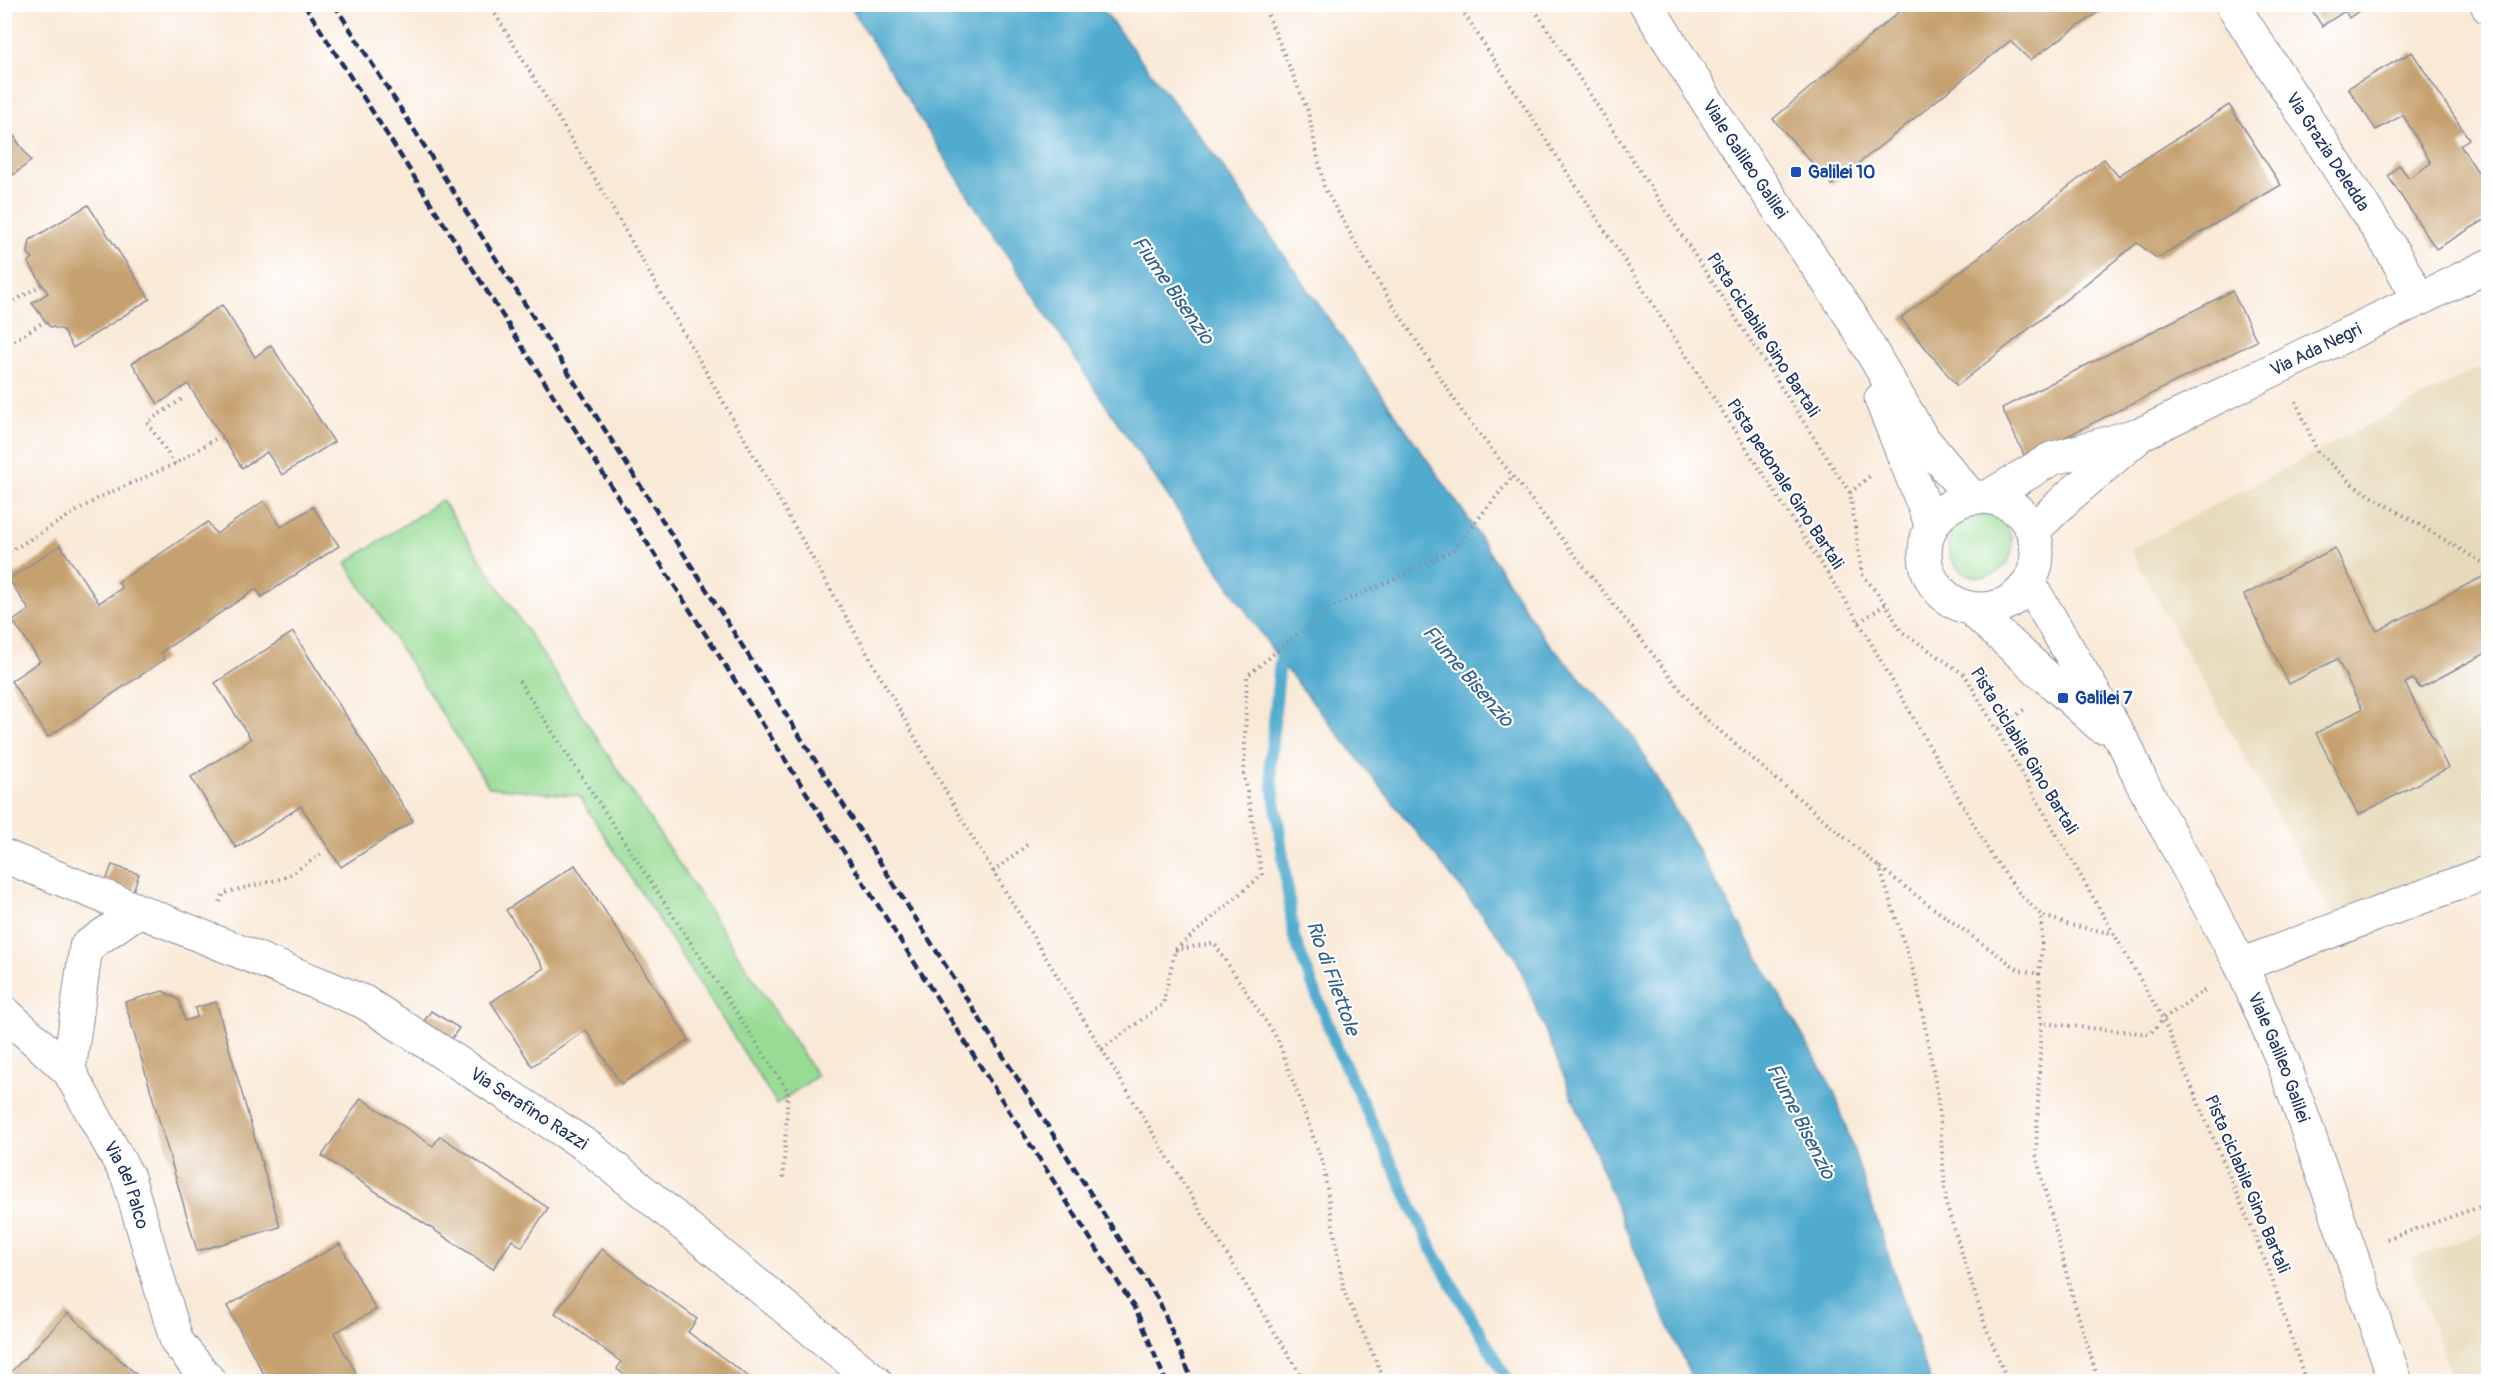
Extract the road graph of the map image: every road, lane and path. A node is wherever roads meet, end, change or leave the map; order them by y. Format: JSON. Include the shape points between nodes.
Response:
{"nodes":[{"id":1,"x":489,"y":4,"type":"edge"},
{"id":2,"x":1263,"y":4,"type":"edge"},
{"id":3,"x":1458,"y":4,"type":"edge"},
{"id":4,"x":1531,"y":4,"type":"edge"},
{"id":5,"x":1646,"y":4,"type":"edge"},
{"id":6,"x":2232,"y":4,"type":"edge"},
{"id":7,"x":2488,"y":266,"type":"edge"},
{"id":8,"x":43,"y":284,"type":"dead end"},
{"id":9,"x":2419,"y":299,"type":"junction"},
{"id":10,"x":4,"y":307,"type":"edge"},
{"id":11,"x":1849,"y":313,"type":"junction"},
{"id":12,"x":45,"y":321,"type":"dead end"},
{"id":13,"x":4,"y":347,"type":"edge"},
{"id":14,"x":2283,"y":367,"type":"junction"},
{"id":15,"x":184,"y":398,"type":"dead end"},
{"id":16,"x":2143,"y":434,"type":"junction"},
{"id":17,"x":215,"y":439,"type":"dead end"},
{"id":18,"x":175,"y":464,"type":"junction"},
{"id":19,"x":1513,"y":477,"type":"junction"},
{"id":20,"x":1980,"y":497,"type":"junction"},
{"id":21,"x":1932,"y":526,"type":"junction"},
{"id":22,"x":2033,"y":531,"type":"junction"},
{"id":23,"x":4,"y":555,"type":"edge"},
{"id":24,"x":2488,"y":566,"type":"edge"},
{"id":25,"x":2029,"y":583,"type":"junction"},
{"id":26,"x":1886,"y":604,"type":"junction"},
{"id":27,"x":1971,"y":609,"type":"junction"},
{"id":28,"x":1859,"y":622,"type":"junction"},
{"id":29,"x":519,"y":681,"type":"dead end"},
{"id":30,"x":2127,"y":749,"type":"junction"},
{"id":31,"x":1028,"y":844,"type":"dead end"},
{"id":32,"x":321,"y":854,"type":"dead end"},
{"id":33,"x":4,"y":856,"type":"edge"},
{"id":34,"x":1878,"y":866,"type":"junction"},
{"id":35,"x":993,"y":872,"type":"junction"},
{"id":36,"x":2488,"y":872,"type":"edge"},
{"id":37,"x":138,"y":911,"type":"junction"},
{"id":38,"x":2041,"y":915,"type":"junction"},
{"id":39,"x":2116,"y":934,"type":"junction"},
{"id":40,"x":205,"y":938,"type":"junction"},
{"id":41,"x":1175,"y":950,"type":"junction"},
{"id":42,"x":2241,"y":965,"type":"junction"},
{"id":43,"x":2039,"y":974,"type":"junction"},
{"id":44,"x":4,"y":1012,"type":"edge"},
{"id":45,"x":2163,"y":1019,"type":"junction"},
{"id":46,"x":2042,"y":1023,"type":"junction"},
{"id":47,"x":1102,"y":1049,"type":"junction"},
{"id":48,"x":69,"y":1071,"type":"junction"},
{"id":49,"x":783,"y":1179,"type":"dead end"},
{"id":50,"x":2488,"y":1204,"type":"edge"},
{"id":51,"x":2401,"y":1233,"type":"dead end"},
{"id":52,"x":210,"y":1382,"type":"edge"},
{"id":53,"x":876,"y":1382,"type":"edge"},
{"id":54,"x":1305,"y":1382,"type":"edge"},
{"id":55,"x":1386,"y":1382,"type":"edge"},
{"id":56,"x":2008,"y":1382,"type":"edge"},
{"id":57,"x":2099,"y":1382,"type":"edge"},
{"id":58,"x":2306,"y":1382,"type":"edge"},
{"id":59,"x":2396,"y":1382,"type":"edge"}],
"edges":[{"from":1,"to":35,"type":"path","via":[[602,190]]},
{"from":2,"to":19,"type":"path","via":[[1308,111],[1324,187],[1372,272],[1456,403]]},
{"from":3,"to":28,"type":"path","name":"Pista pedonale Gino Bartali"},
{"from":4,"to":26,"type":"path","name":"Pista ciclabile Gino Bartali","via":[[1850,493],[1862,574]]},
{"from":5,"to":11,"type":"street","name":"Viale Galileo Galilei","via":[[1731,139]]},
{"from":6,"to":9,"type":"street","name":"Via Grazia Deledda","via":[[2393,252]]},
{"from":7,"to":9,"type":"street","name":"Via Ada Negri"},
{"from":8,"to":10,"type":"path"},
{"from":9,"to":14,"type":"street","name":"Via Ada Negri"},
{"from":11,"to":20,"type":"street","name":"Viale Galileo Galilei","via":[[1922,438]]},
{"from":11,"to":21,"type":"street","name":"Viale Galileo Galilei"},
{"from":12,"to":13,"type":"path"},
{"from":14,"to":16,"type":"street","name":"Via Ada Negri"},
{"from":14,"to":24,"type":"path","via":[[2317,451],[2353,485]]},
{"from":15,"to":18,"type":"path","via":[[147,422]]},
{"from":16,"to":20,"type":"street","via":[[2051,459]]},
{"from":16,"to":22,"type":"street"},
{"from":17,"to":18,"type":"path"},
{"from":18,"to":23,"type":"path","via":[[100,497]]},
{"from":19,"to":34,"type":"path","via":[[1699,713]]},
{"from":19,"to":41,"type":"path","via":[[1453,550],[1329,608],[1247,676],[1244,774],[1262,875]]},
{"from":20,"to":21,"type":"street","name":"Viale Galileo Galilei","via":[[1955,503],[1941,512]]},
{"from":20,"to":22,"type":"street","name":"Viale Galileo Galilei","via":[[2007,503],[2022,514]]},
{"from":21,"to":27,"type":"street","name":"Viale Galileo Galilei","via":[[1925,543],[1930,578],[1940,593]]},
{"from":22,"to":25,"type":"street","via":[[2036,566]]},
{"from":25,"to":27,"type":"street","via":[[2004,605],[1988,610]]},
{"from":25,"to":30,"type":"street","name":"Viale Galileo Galilei"},
{"from":26,"to":28,"type":"path"},
{"from":26,"to":39,"type":"path","name":"Pista ciclabile Gino Bartali","via":[[1901,631],[1965,675]]},
{"from":27,"to":30,"type":"street","name":"Viale Galileo Galilei"},
{"from":28,"to":38,"type":"path","name":"Pista pedonale Gino Bartali","via":[[1990,853]]},
{"from":29,"to":49,"type":"path","via":[[788,1091]]},
{"from":30,"to":42,"type":"street","name":"Viale Galileo Galilei"},
{"from":31,"to":35,"type":"path"},
{"from":32,"to":40,"type":"path","via":[[284,878],[224,892]]},
{"from":33,"to":37,"type":"street","name":"Via Serafino Razzi"},
{"from":34,"to":43,"type":"path","via":[[2003,960],[2019,970]]},
{"from":34,"to":56,"type":"path","via":[[1917,983],[1938,1097],[1946,1204]]},
{"from":35,"to":47,"type":"path"},
{"from":36,"to":42,"type":"street"},
{"from":37,"to":40,"type":"street","name":"Via Serafino Razzi"},
{"from":37,"to":48,"type":"street","via":[[86,947]]},
{"from":38,"to":39,"type":"path","name":"Pista pedonale Gino Bartali"},
{"from":38,"to":43,"type":"path"},
{"from":39,"to":45,"type":"path","name":"Pista ciclabile Gino Bartali"},
{"from":40,"to":53,"type":"street","name":"Via Serafino Razzi","via":[[364,1002],[590,1148]]},
{"from":41,"to":47,"type":"path","via":[[1163,1004]]},
{"from":41,"to":55,"type":"path","via":[[1214,943],[1278,1040],[1323,1164],[1344,1292]]},
{"from":42,"to":45,"type":"path"},
{"from":42,"to":59,"type":"street","name":"Viale Galileo Galilei","via":[[2284,1064]]},
{"from":43,"to":46,"type":"path"},
{"from":44,"to":48,"type":"street","name":"Via del Palco"},
{"from":45,"to":46,"type":"path","via":[[2150,1034]]},
{"from":45,"to":58,"type":"path","name":"Pista ciclabile Gino Bartali","via":[[2269,1270]]},
{"from":46,"to":57,"type":"path","via":[[2036,1155]]},
{"from":47,"to":54,"type":"path"},
{"from":48,"to":52,"type":"street","name":"Via del Palco","via":[[128,1177],[177,1342]]},
{"from":50,"to":51,"type":"path"}]}
